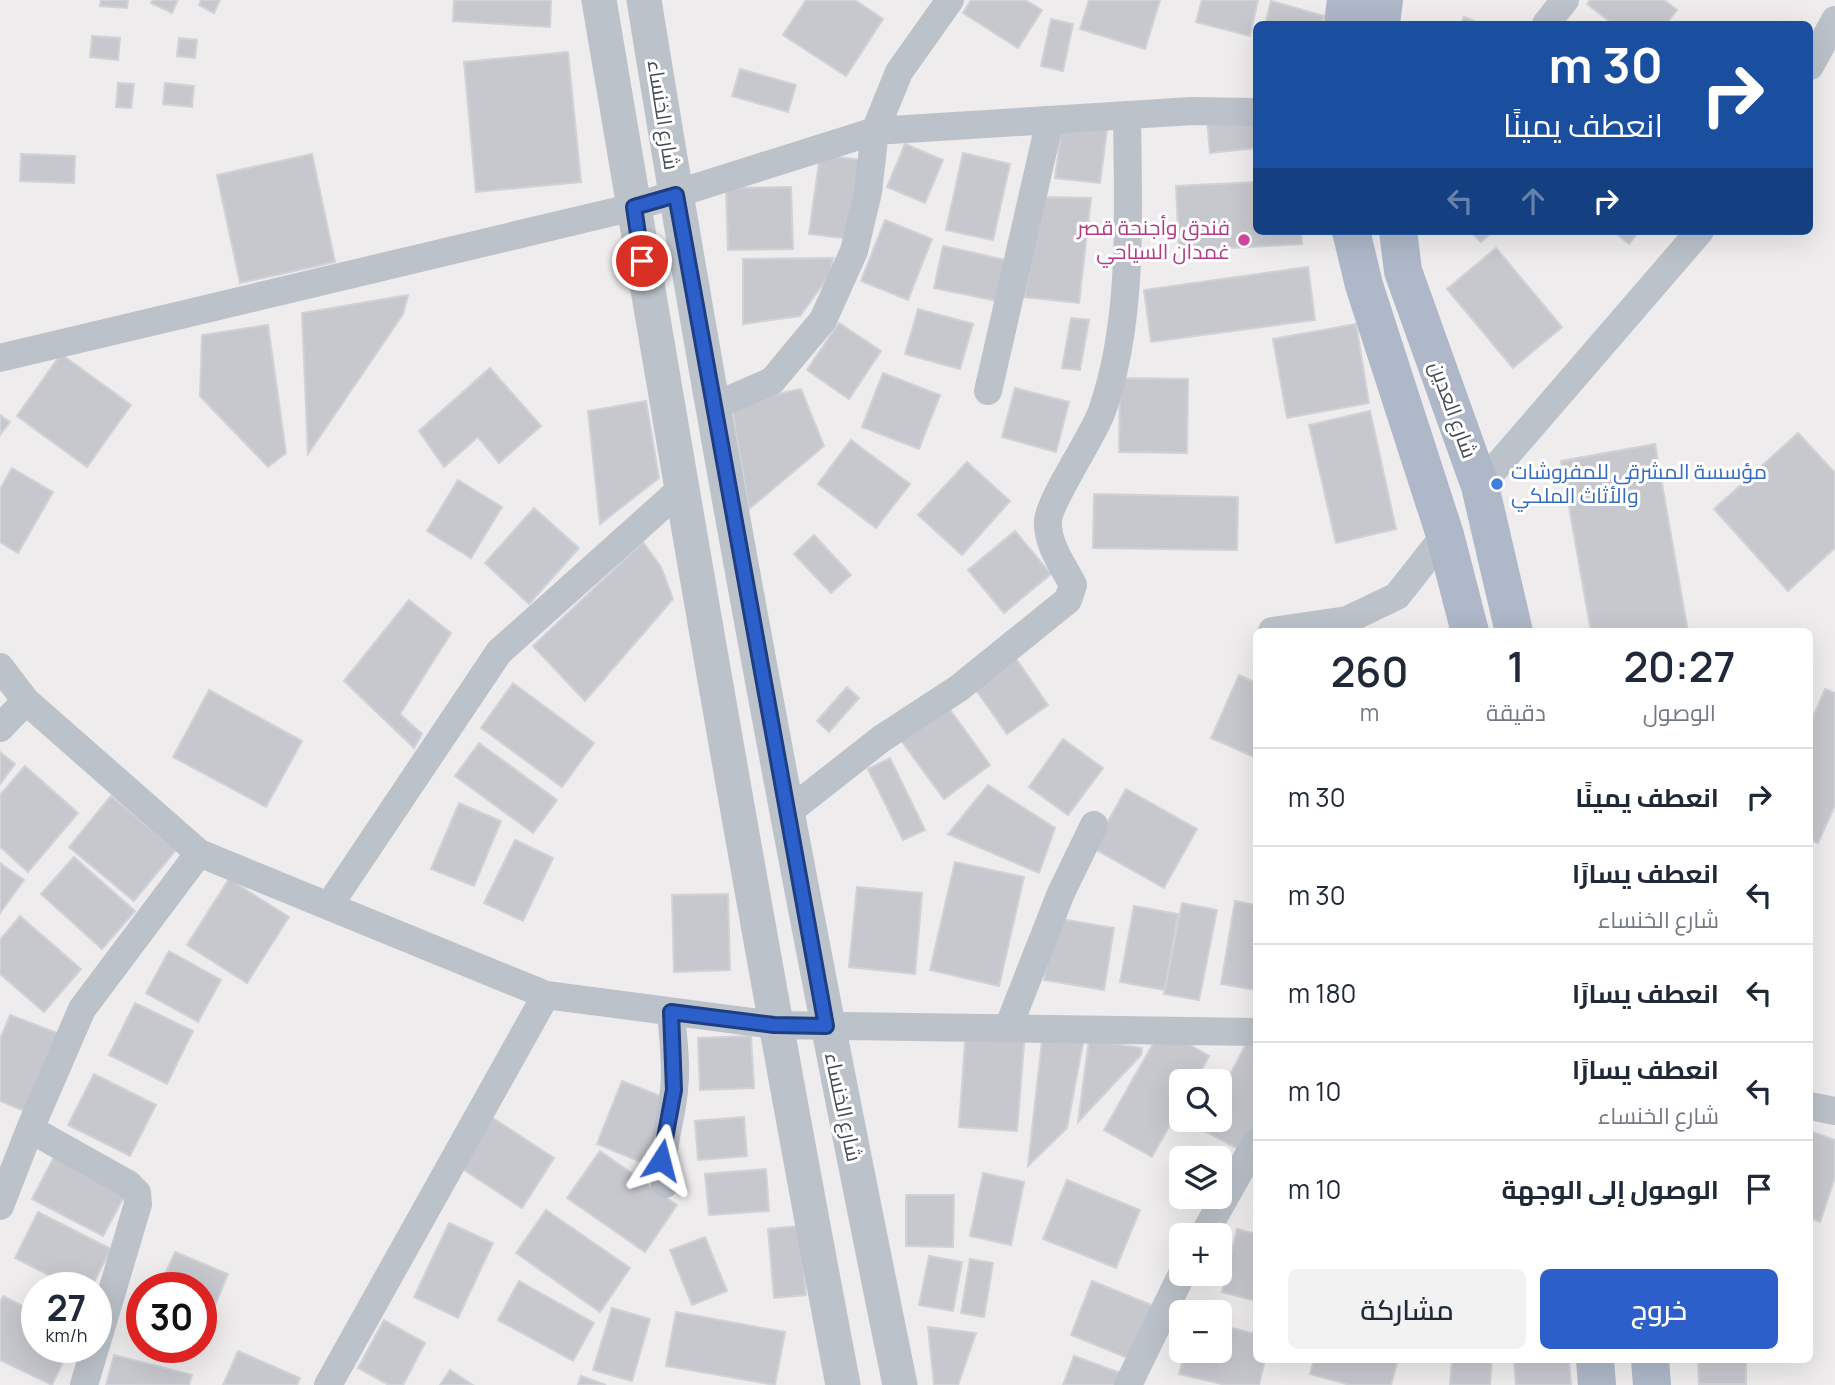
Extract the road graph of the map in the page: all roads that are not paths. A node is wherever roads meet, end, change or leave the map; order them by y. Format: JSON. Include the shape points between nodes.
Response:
{"nodes":[{"id":1,"x":599,"y":0,"type":"edge"},
{"id":2,"x":644,"y":0,"type":"edge"},
{"id":3,"x":950,"y":0,"type":"edge"},
{"id":4,"x":1346,"y":0,"type":"edge"},
{"id":5,"x":1384,"y":0,"type":"edge"},
{"id":6,"x":1565,"y":0,"type":"edge"},
{"id":7,"x":1835,"y":20,"type":"edge"},
{"id":8,"x":1343,"y":21,"type":"edge"},
{"id":9,"x":1381,"y":21,"type":"edge"},
{"id":10,"x":1548,"y":21,"type":"edge"},
{"id":11,"x":1813,"y":60,"type":"edge"},
{"id":12,"x":1253,"y":112,"type":"edge"},
{"id":13,"x":1127,"y":115,"type":"junction"},
{"id":14,"x":1050,"y":120,"type":"junction"},
{"id":15,"x":875,"y":131,"type":"junction"},
{"id":16,"x":676,"y":195,"type":"junction"},
{"id":17,"x":634,"y":207,"type":"junction"},
{"id":18,"x":1352,"y":235,"type":"edge"},
{"id":19,"x":1398,"y":235,"type":"edge"},
{"id":20,"x":1697,"y":235,"type":"edge"},
{"id":21,"x":0,"y":358,"type":"edge"},
{"id":22,"x":988,"y":391,"type":"dead end"},
{"id":23,"x":712,"y":407,"type":"junction"},
{"id":24,"x":1480,"y":486,"type":"junction"},
{"id":25,"x":680,"y":490,"type":"junction"},
{"id":26,"x":1445,"y":535,"type":"junction"},
{"id":27,"x":1292,"y":628,"type":"edge"},
{"id":28,"x":1469,"y":628,"type":"edge"},
{"id":29,"x":1513,"y":628,"type":"edge"},
{"id":30,"x":0,"y":667,"type":"edge"},
{"id":31,"x":26,"y":701,"type":"junction"},
{"id":32,"x":0,"y":728,"type":"edge"},
{"id":33,"x":788,"y":812,"type":"junction"},
{"id":34,"x":1094,"y":825,"type":"dead end"},
{"id":35,"x":199,"y":853,"type":"junction"},
{"id":36,"x":330,"y":904,"type":"junction"},
{"id":37,"x":546,"y":995,"type":"junction"},
{"id":38,"x":671,"y":1012,"type":"junction"},
{"id":39,"x":774,"y":1025,"type":"junction"},
{"id":40,"x":826,"y":1026,"type":"junction"},
{"id":41,"x":1008,"y":1028,"type":"junction"},
{"id":42,"x":1253,"y":1032,"type":"edge"},
{"id":43,"x":1813,"y":1107,"type":"edge"},
{"id":44,"x":1835,"y":1111,"type":"edge"},
{"id":45,"x":30,"y":1129,"type":"junction"},
{"id":46,"x":1253,"y":1147,"type":"edge"},
{"id":47,"x":6,"y":1174,"type":"edge"},
{"id":48,"x":665,"y":1184,"type":"dead end"},
{"id":49,"x":0,"y":1206,"type":"edge"},
{"id":50,"x":1210,"y":1223,"type":"edge"},
{"id":51,"x":1176,"y":1286,"type":"edge"},
{"id":52,"x":112,"y":1291,"type":"edge"},
{"id":53,"x":91,"y":1363,"type":"edge"},
{"id":54,"x":1595,"y":1363,"type":"edge"},
{"id":55,"x":1650,"y":1363,"type":"edge"},
{"id":56,"x":84,"y":1385,"type":"edge"},
{"id":57,"x":328,"y":1385,"type":"edge"},
{"id":58,"x":844,"y":1385,"type":"edge"},
{"id":59,"x":900,"y":1385,"type":"edge"},
{"id":60,"x":1129,"y":1385,"type":"edge"},
{"id":61,"x":1597,"y":1385,"type":"edge"},
{"id":62,"x":1652,"y":1385,"type":"edge"}],
"edges":[{"from":1,"to":17,"type":"street","name":"شارع الخنساء"},
{"from":2,"to":16,"type":"street","name":"شارع الخنساء"},
{"from":3,"to":15,"type":"street","via":[[899,72]]},
{"from":4,"to":8,"type":"main road"},
{"from":5,"to":9,"type":"main road"},
{"from":6,"to":10,"type":"street"},
{"from":7,"to":11,"type":"street"},
{"from":12,"to":13,"type":"street"},
{"from":13,"to":14,"type":"street"},
{"from":13,"to":33,"type":"street","via":[[1128,235],[1118,345],[1102,412],[1048,520],[1054,551],[1073,585],[1068,600],[958,688],[881,739]]},
{"from":14,"to":15,"type":"street"},
{"from":14,"to":22,"type":"street"},
{"from":15,"to":16,"type":"street"},
{"from":15,"to":23,"type":"street","via":[[868,192],[854,251],[823,320],[772,381]]},
{"from":16,"to":17,"type":"street"},
{"from":16,"to":23,"type":"street","name":"شارع الخنساء"},
{"from":17,"to":21,"type":"street"},
{"from":17,"to":25,"type":"street","name":"شارع الخنساء"},
{"from":18,"to":26,"type":"main road","name":"شارع العدين"},
{"from":19,"to":24,"type":"main road","name":"شارع العدين","via":[[1403,271]]},
{"from":20,"to":24,"type":"street"},
{"from":23,"to":33,"type":"street","name":"شارع الخنساء"},
{"from":24,"to":29,"type":"main road","name":"شارع العدين"},
{"from":25,"to":36,"type":"street","via":[[499,652]]},
{"from":25,"to":39,"type":"street","name":"شارع الخنساء"},
{"from":26,"to":27,"type":"street","via":[[1396,596],[1347,620]]},
{"from":26,"to":28,"type":"main road","name":"شارع العدين"},
{"from":30,"to":31,"type":"street"},
{"from":31,"to":32,"type":"street"},
{"from":31,"to":35,"type":"street"},
{"from":33,"to":40,"type":"street","name":"شارع الخنساء"},
{"from":34,"to":41,"type":"street","via":[[1061,893]]},
{"from":35,"to":36,"type":"street"},
{"from":35,"to":45,"type":"street","via":[[82,1009]]},
{"from":36,"to":37,"type":"street"},
{"from":37,"to":38,"type":"street"},
{"from":37,"to":57,"type":"street"},
{"from":38,"to":39,"type":"street"},
{"from":38,"to":48,"type":"street","via":[[674,1090],[662,1150]]},
{"from":39,"to":40,"type":"street"},
{"from":39,"to":58,"type":"street","name":"شارع الخنساء"},
{"from":40,"to":41,"type":"street"},
{"from":40,"to":59,"type":"street","name":"شارع الخنساء"},
{"from":41,"to":42,"type":"street"},
{"from":43,"to":44,"type":"street"},
{"from":45,"to":47,"type":"street"},
{"from":45,"to":52,"type":"street","via":[[128,1184],[139,1198]]},
{"from":46,"to":50,"type":"street"},
{"from":47,"to":49,"type":"street"},
{"from":51,"to":60,"type":"street"},
{"from":53,"to":56,"type":"street"},
{"from":54,"to":61,"type":"main road"},
{"from":55,"to":62,"type":"main road"}]}
